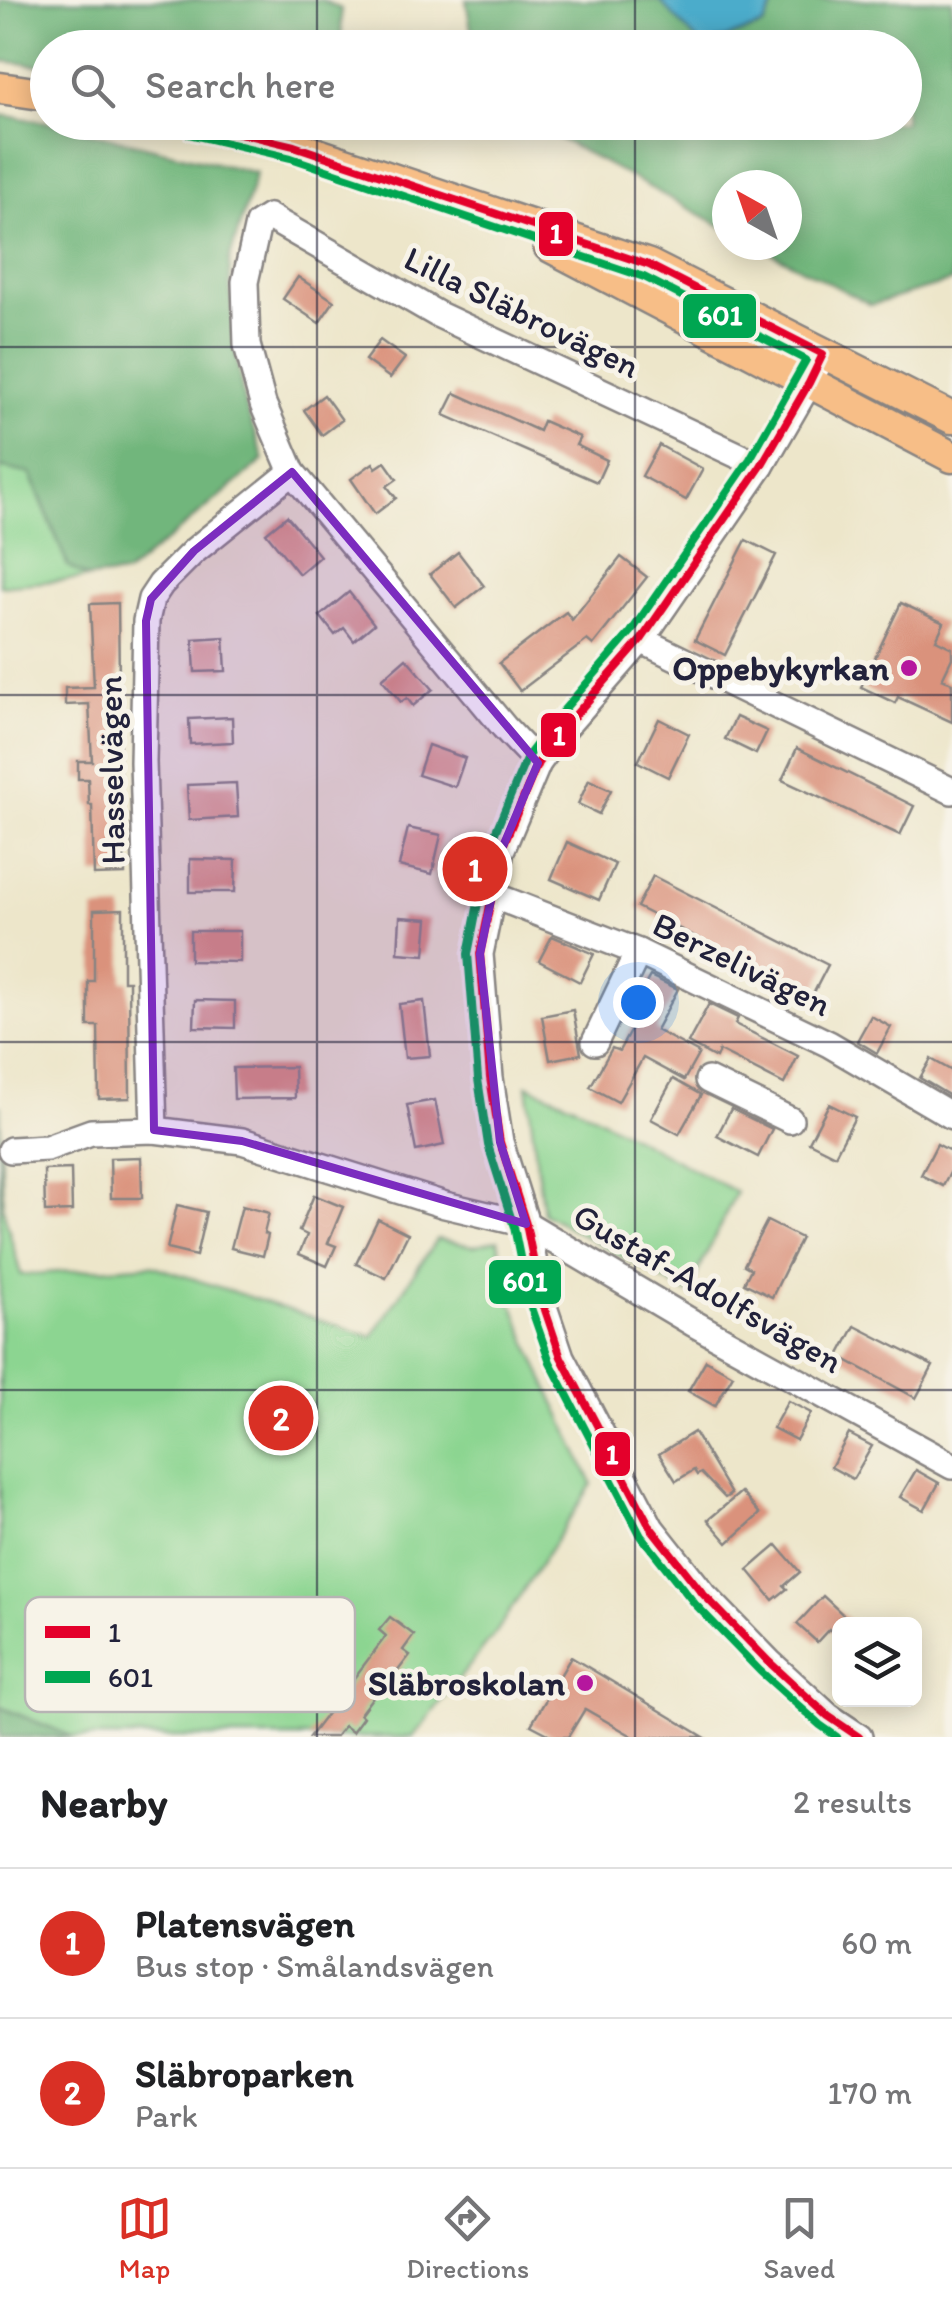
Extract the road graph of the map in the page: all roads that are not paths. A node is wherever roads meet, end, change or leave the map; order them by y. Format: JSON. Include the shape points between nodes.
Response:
{"nodes":[{"id":1,"x":0,"y":88,"type":"edge"},
{"id":2,"x":30,"y":92,"type":"edge"},
{"id":3,"x":268,"y":140,"type":"edge"},
{"id":4,"x":471,"y":205,"type":"junction"},
{"id":5,"x":823,"y":354,"type":"junction"},
{"id":6,"x":809,"y":384,"type":"junction"},
{"id":7,"x":952,"y":418,"type":"edge"},
{"id":8,"x":952,"y":456,"type":"edge"},
{"id":9,"x":761,"y":466,"type":"junction"},
{"id":10,"x":292,"y":472,"type":"junction"},
{"id":11,"x":640,"y":640,"type":"junction"},
{"id":12,"x":538,"y":764,"type":"junction"},
{"id":13,"x":952,"y":791,"type":"edge"},
{"id":14,"x":492,"y":896,"type":"junction"},
{"id":15,"x":638,"y":952,"type":"junction"},
{"id":16,"x":594,"y":1042,"type":"dead end"},
{"id":17,"x":708,"y":1080,"type":"dead end"},
{"id":18,"x":952,"y":1116,"type":"edge"},
{"id":19,"x":790,"y":1120,"type":"dead end"},
{"id":20,"x":154,"y":1130,"type":"junction"},
{"id":21,"x":11,"y":1150,"type":"dead end"},
{"id":22,"x":526,"y":1224,"type":"junction"},
{"id":23,"x":952,"y":1466,"type":"edge"},
{"id":24,"x":859,"y":1737,"type":"edge"}],
"edges":[{"from":1,"to":2,"type":"main road"},
{"from":3,"to":4,"type":"main road"},
{"from":4,"to":5,"type":"main road","via":[[649,266]]},
{"from":4,"to":6,"type":"main road"},
{"from":5,"to":6,"type":"street"},
{"from":5,"to":7,"type":"main road"},
{"from":6,"to":8,"type":"main road"},
{"from":6,"to":9,"type":"street"},
{"from":9,"to":10,"type":"street","name":"Lilla Släbrovägen","via":[[436,314],[269,217],[258,224],[245,282],[248,346],[262,404]]},
{"from":9,"to":11,"type":"street"},
{"from":10,"to":12,"type":"street"},
{"from":10,"to":20,"type":"street","name":"Hasselvägen","via":[[194,551],[150,599],[143,762]]},
{"from":11,"to":12,"type":"street"},
{"from":11,"to":13,"type":"street"},
{"from":12,"to":14,"type":"street","via":[[501,851]]},
{"from":14,"to":15,"type":"street","name":"Berzelivägen"},
{"from":14,"to":22,"type":"street","via":[[480,954],[490,1078],[500,1142]]},
{"from":15,"to":16,"type":"street"},
{"from":15,"to":18,"type":"street","name":"Berzelivägen","via":[[829,1044]]},
{"from":17,"to":19,"type":"street"},
{"from":20,"to":21,"type":"street","name":"Gustaf-Adolfsvägen","via":[[92,1132],[47,1148]]},
{"from":20,"to":22,"type":"street","name":"Gustaf-Adolfsvägen","via":[[242,1140]]},
{"from":22,"to":23,"type":"street","name":"Gustaf-Adolfsvägen"},
{"from":22,"to":24,"type":"street","via":[[561,1358],[651,1528],[769,1662]]}]}
